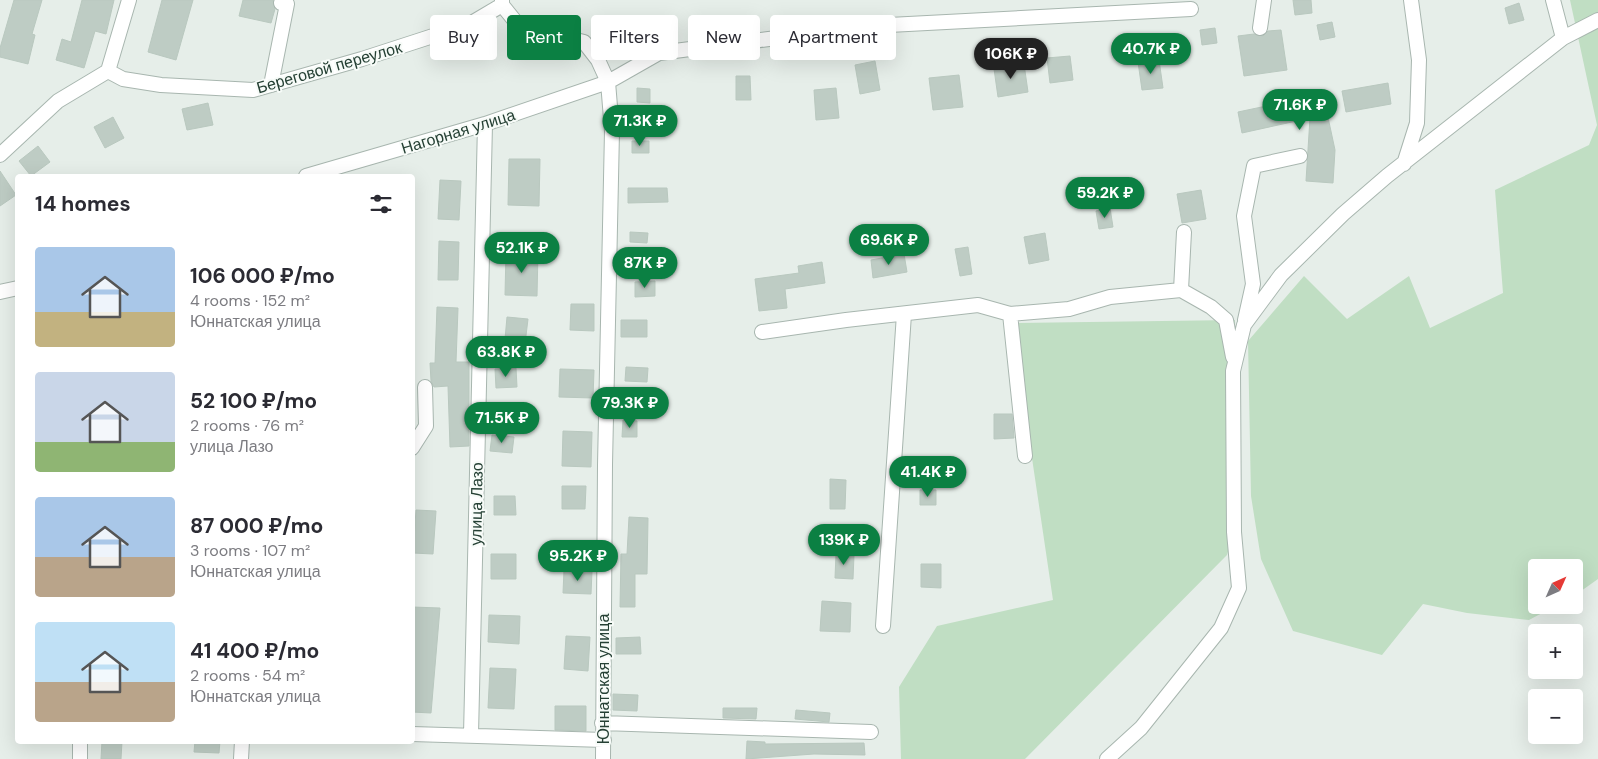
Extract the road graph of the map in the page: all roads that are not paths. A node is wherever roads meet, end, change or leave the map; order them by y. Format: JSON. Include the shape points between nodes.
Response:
{"nodes":[{"id":1,"x":129,"y":0,"type":"edge"},
{"id":2,"x":1264,"y":0,"type":"edge"},
{"id":3,"x":1411,"y":0,"type":"edge"},
{"id":4,"x":1553,"y":0,"type":"edge"},
{"id":5,"x":502,"y":2,"type":"edge"},
{"id":6,"x":281,"y":3,"type":"dead end"},
{"id":7,"x":1191,"y":9,"type":"dead end"},
{"id":8,"x":1598,"y":20,"type":"edge"},
{"id":9,"x":1260,"y":28,"type":"dead end"},
{"id":10,"x":1563,"y":38,"type":"junction"},
{"id":11,"x":108,"y":71,"type":"junction"},
{"id":12,"x":608,"y":82,"type":"junction"},
{"id":13,"x":271,"y":85,"type":"junction"},
{"id":14,"x":485,"y":124,"type":"junction"},
{"id":15,"x":0,"y":155,"type":"edge"},
{"id":16,"x":1300,"y":156,"type":"dead end"},
{"id":17,"x":1404,"y":164,"type":"junction"},
{"id":18,"x":313,"y":174,"type":"edge"},
{"id":19,"x":1184,"y":232,"type":"dead end"},
{"id":20,"x":15,"y":289,"type":"edge"},
{"id":21,"x":1181,"y":290,"type":"junction"},
{"id":22,"x":0,"y":292,"type":"edge"},
{"id":23,"x":904,"y":314,"type":"junction"},
{"id":24,"x":1010,"y":314,"type":"junction"},
{"id":25,"x":1244,"y":325,"type":"junction"},
{"id":26,"x":762,"y":332,"type":"dead end"},
{"id":27,"x":1234,"y":363,"type":"junction"},
{"id":28,"x":425,"y":387,"type":"dead end"},
{"id":29,"x":415,"y":443,"type":"edge"},
{"id":30,"x":1025,"y":456,"type":"dead end"},
{"id":31,"x":883,"y":626,"type":"dead end"},
{"id":32,"x":602,"y":723,"type":"junction"},
{"id":33,"x":871,"y":732,"type":"dead end"},
{"id":34,"x":415,"y":734,"type":"edge"},
{"id":35,"x":471,"y":734,"type":"junction"},
{"id":36,"x":604,"y":740,"type":"junction"},
{"id":37,"x":80,"y":744,"type":"edge"},
{"id":38,"x":242,"y":744,"type":"edge"},
{"id":39,"x":80,"y":759,"type":"edge"},
{"id":40,"x":241,"y":759,"type":"edge"},
{"id":41,"x":603,"y":759,"type":"edge"},
{"id":42,"x":1107,"y":759,"type":"edge"}],
"edges":[{"from":1,"to":11,"type":"street"},
{"from":2,"to":9,"type":"street"},
{"from":3,"to":17,"type":"street","via":[[1419,60],[1417,123]]},
{"from":4,"to":10,"type":"street"},
{"from":5,"to":12,"type":"street","via":[[520,26],[584,42],[598,60]]},
{"from":5,"to":13,"type":"street","name":"Береговой переулок","via":[[470,24]]},
{"from":6,"to":13,"type":"street","via":[[287,4]]},
{"from":7,"to":12,"type":"street","via":[[870,26],[659,54]]},
{"from":8,"to":10,"type":"street"},
{"from":10,"to":17,"type":"street"},
{"from":11,"to":13,"type":"street","name":"Береговой переулок","via":[[123,79],[161,85],[254,90]]},
{"from":11,"to":15,"type":"street","via":[[58,101]]},
{"from":12,"to":14,"type":"street","name":"Нагорная улица"},
{"from":12,"to":32,"type":"street","name":"Юннатская улица","via":[[612,131]]},
{"from":14,"to":18,"type":"street","name":"Нагорная улица"},
{"from":14,"to":35,"type":"street","name":"улица Лазо"},
{"from":16,"to":25,"type":"street","via":[[1254,166],[1244,216],[1253,284]]},
{"from":17,"to":25,"type":"street","via":[[1343,214],[1281,274]]},
{"from":19,"to":21,"type":"street"},
{"from":20,"to":22,"type":"street"},
{"from":21,"to":24,"type":"street","via":[[1110,297],[1069,308]]},
{"from":21,"to":27,"type":"street","via":[[1212,307],[1226,320]]},
{"from":23,"to":24,"type":"street","via":[[978,305]]},
{"from":23,"to":26,"type":"street"},
{"from":23,"to":31,"type":"street"},
{"from":24,"to":30,"type":"street"},
{"from":25,"to":27,"type":"street"},
{"from":27,"to":42,"type":"street","via":[[1234,532],[1239,588],[1221,628],[1141,728]]},
{"from":28,"to":29,"type":"street","via":[[426,426]]},
{"from":32,"to":33,"type":"street"},
{"from":32,"to":36,"type":"street","name":"Юннатская улица"},
{"from":34,"to":35,"type":"street"},
{"from":35,"to":36,"type":"street"},
{"from":36,"to":41,"type":"street","name":"Юннатская улица"},
{"from":37,"to":39,"type":"street"},
{"from":38,"to":40,"type":"street"}]}
